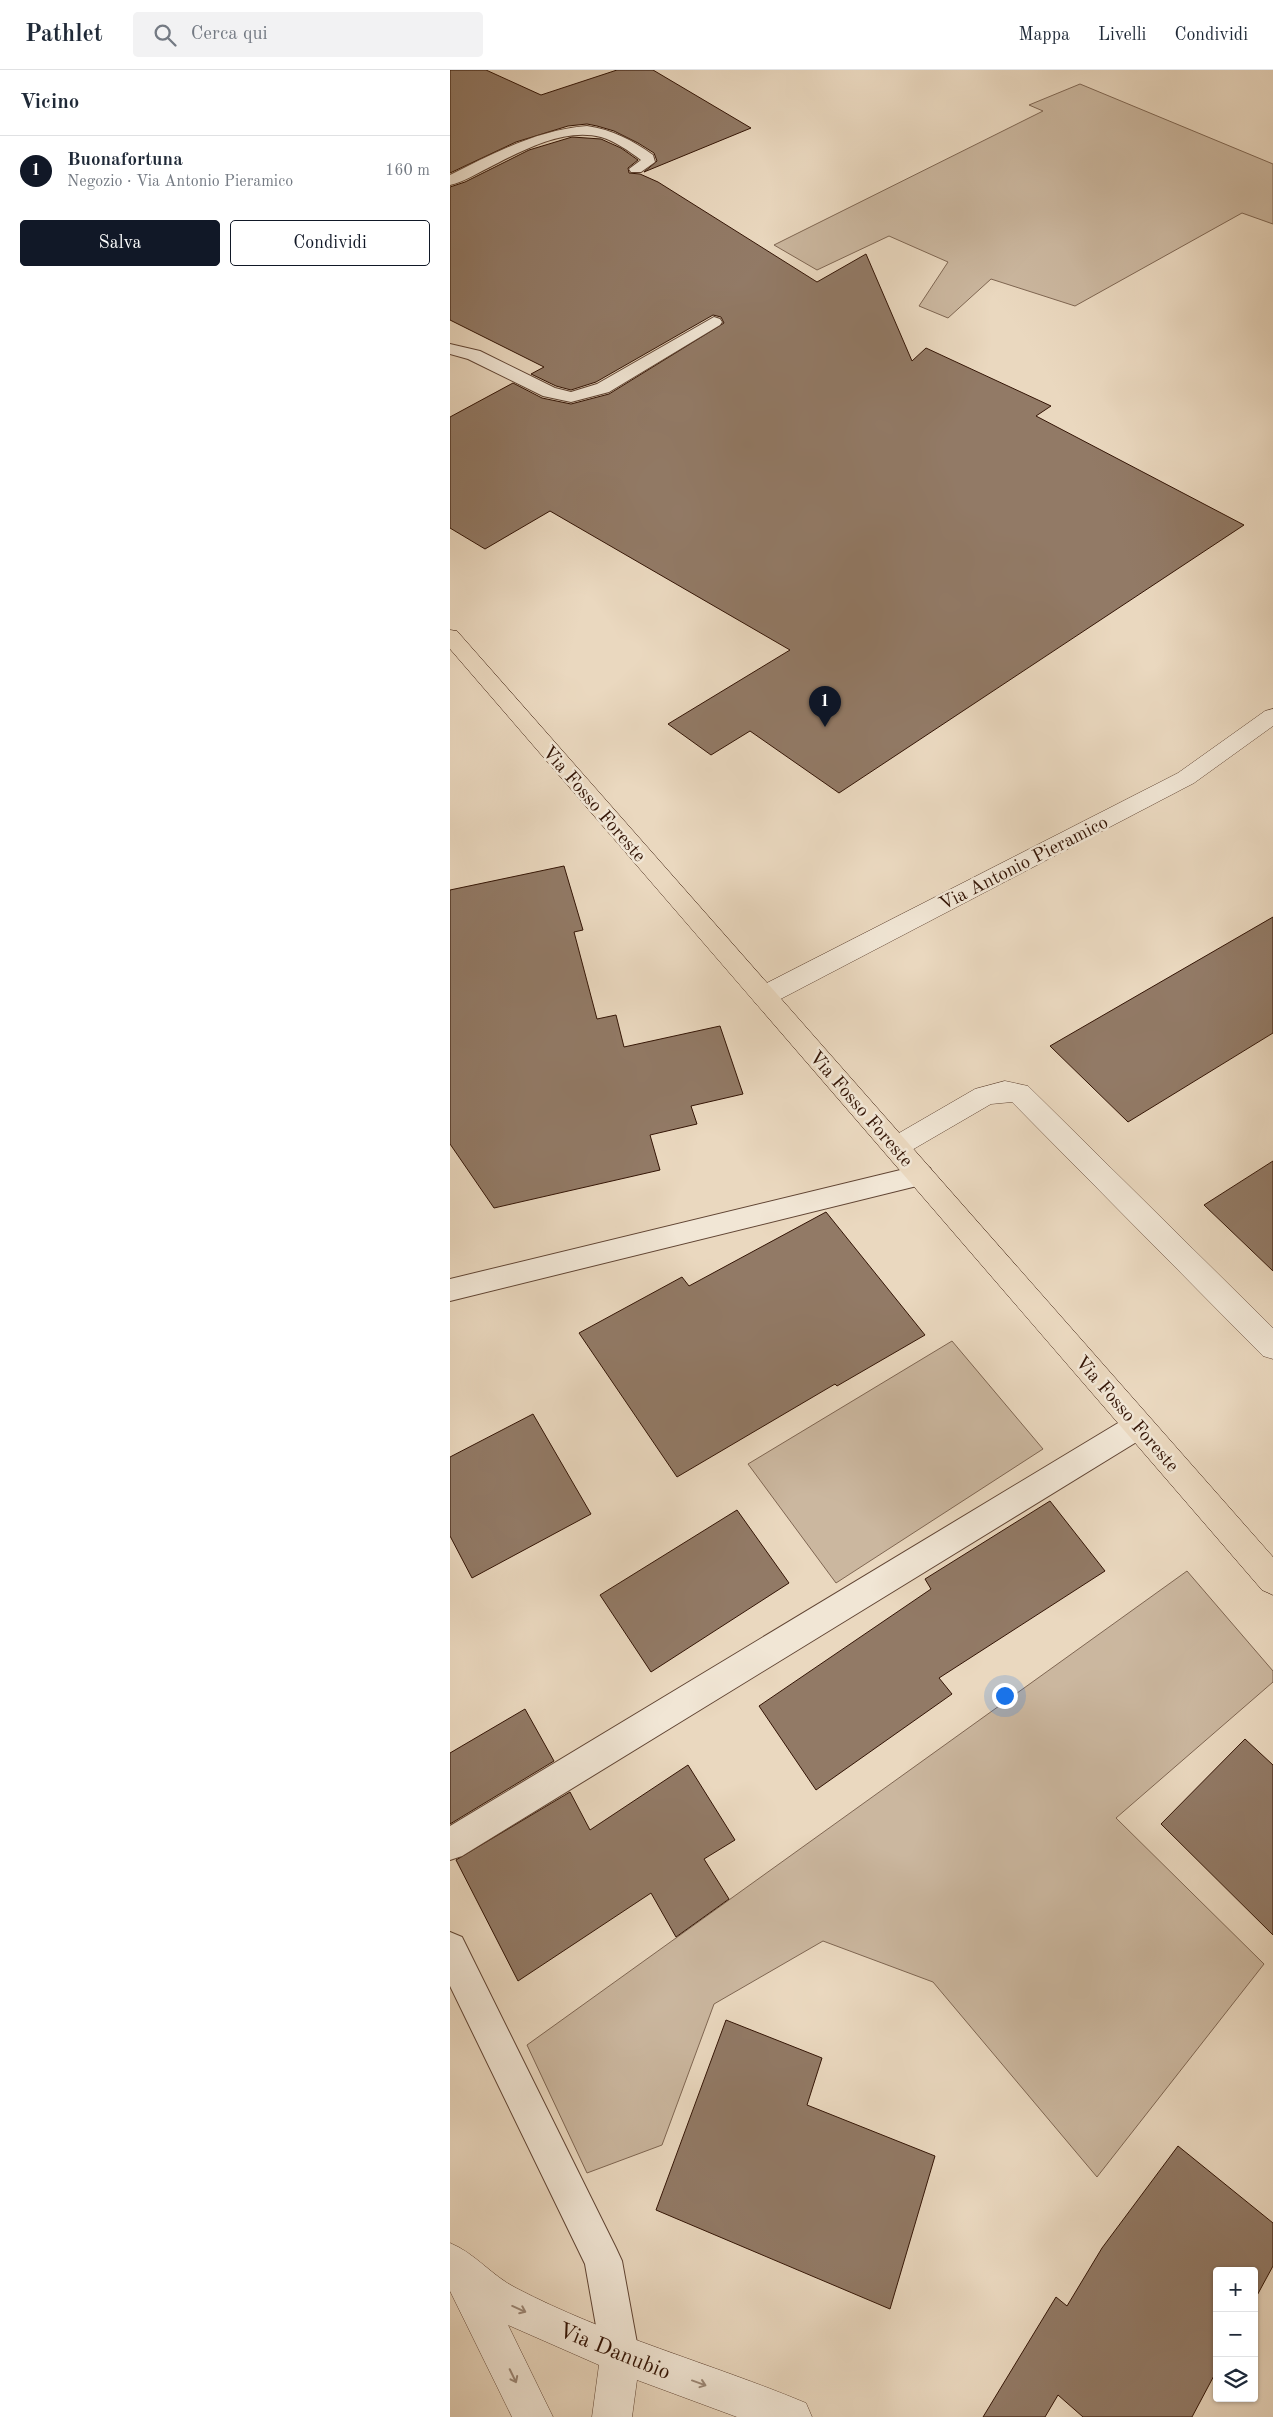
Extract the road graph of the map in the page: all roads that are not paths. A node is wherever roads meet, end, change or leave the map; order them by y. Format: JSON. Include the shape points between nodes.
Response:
{"nodes":[{"id":1,"x":636,"y":168,"type":"dead end"},
{"id":2,"x":450,"y":181,"type":"edge"},
{"id":3,"x":714,"y":322,"type":"dead end"},
{"id":4,"x":450,"y":349,"type":"edge"},
{"id":5,"x":450,"y":636,"type":"edge"},
{"id":6,"x":1273,"y":716,"type":"edge"},
{"id":7,"x":764,"y":996,"type":"junction"},
{"id":8,"x":896,"y":1147,"type":"junction"},
{"id":9,"x":921,"y":1175,"type":"junction"},
{"id":10,"x":450,"y":1290,"type":"edge"},
{"id":11,"x":1273,"y":1347,"type":"edge"},
{"id":12,"x":1138,"y":1426,"type":"junction"},
{"id":13,"x":1273,"y":1580,"type":"edge"},
{"id":14,"x":450,"y":1844,"type":"edge"},
{"id":15,"x":450,"y":1949,"type":"edge"},
{"id":16,"x":455,"y":2266,"type":"edge"},
{"id":17,"x":620,"y":2354,"type":"junction"},
{"id":18,"x":533,"y":2417,"type":"edge"},
{"id":19,"x":612,"y":2417,"type":"edge"},
{"id":20,"x":792,"y":2417,"type":"edge"}],
"edges":[{"from":1,"to":2,"type":"lane","via":[[648,162],[648,158],[604,133],[588,131],[538,140]]},
{"from":3,"to":4,"type":"lane","via":[[603,388],[571,397],[549,392],[474,355]]},
{"from":5,"to":7,"type":"main road","name":"Via Fosso Foreste"},
{"from":6,"to":7,"type":"street","name":"Via Antonio Pieramico","via":[[1186,778]]},
{"from":7,"to":8,"type":"main road","name":"Via Fosso Foreste"},
{"from":8,"to":9,"type":"main road","name":"Via Fosso Foreste"},
{"from":8,"to":11,"type":"street","via":[[984,1096],[1005,1091],[1018,1093]]},
{"from":9,"to":10,"type":"lane"},
{"from":9,"to":12,"type":"main road","name":"Via Fosso Foreste"},
{"from":12,"to":13,"type":"main road","name":"Via Fosso Foreste"},
{"from":12,"to":14,"type":"lane"},
{"from":15,"to":17,"type":"lane","via":[[603,2261]]},
{"from":16,"to":17,"type":"street","name":"Via Danubio","one_way":true,"via":[[500,2301]]},
{"from":16,"to":18,"type":"street","one_way":true},
{"from":17,"to":19,"type":"street"},
{"from":17,"to":20,"type":"street","name":"Via Danubio","one_way":true}]}
